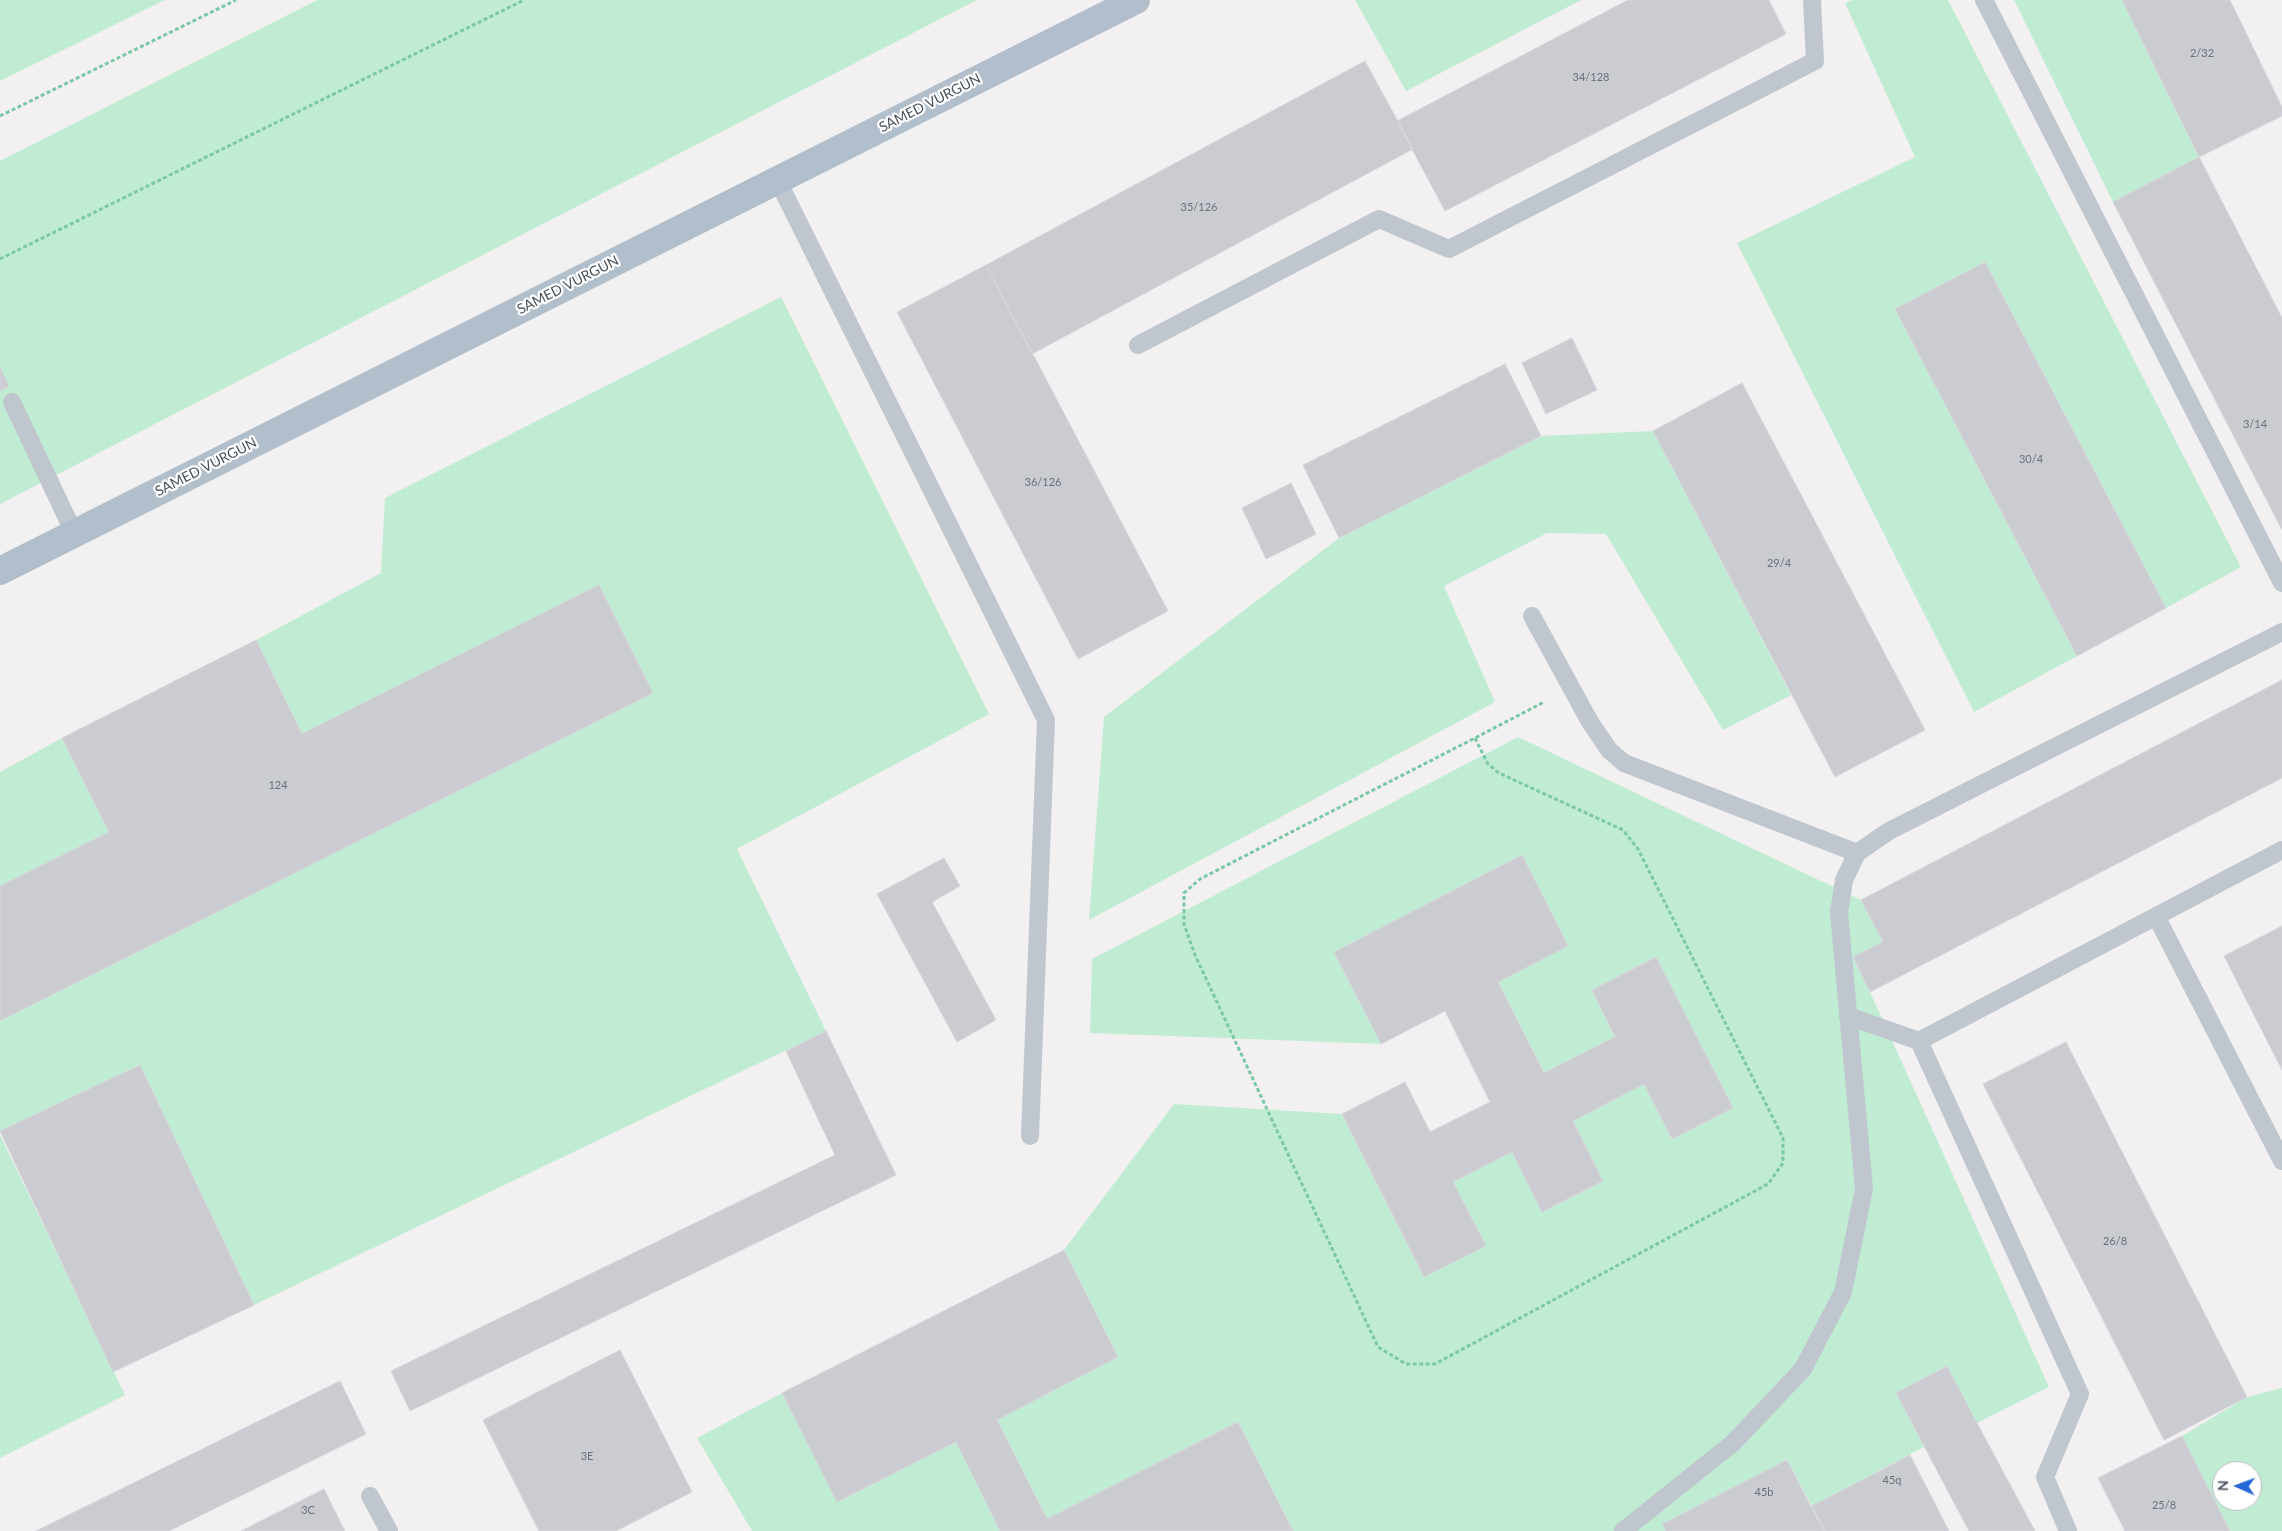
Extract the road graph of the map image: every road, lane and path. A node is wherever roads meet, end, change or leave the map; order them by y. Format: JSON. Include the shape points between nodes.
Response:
{"nodes":[{"id":1,"x":236,"y":0,"type":"edge"},
{"id":2,"x":524,"y":0,"type":"edge"},
{"id":3,"x":1136,"y":0,"type":"edge"},
{"id":4,"x":1812,"y":0,"type":"edge"},
{"id":5,"x":1984,"y":0,"type":"edge"},
{"id":6,"x":0,"y":116,"type":"edge"},
{"id":7,"x":777,"y":179,"type":"junction"},
{"id":8,"x":0,"y":260,"type":"edge"},
{"id":9,"x":1138,"y":345,"type":"dead end"},
{"id":10,"x":12,"y":402,"type":"dead end"},
{"id":11,"x":74,"y":533,"type":"junction"},
{"id":12,"x":0,"y":570,"type":"edge"},
{"id":13,"x":2282,"y":583,"type":"edge"},
{"id":14,"x":1532,"y":616,"type":"dead end"},
{"id":15,"x":2282,"y":632,"type":"edge"},
{"id":16,"x":1571,"y":688,"type":"junction"},
{"id":17,"x":1475,"y":738,"type":"junction"},
{"id":18,"x":2282,"y":850,"type":"edge"},
{"id":19,"x":1857,"y":853,"type":"junction"},
{"id":20,"x":2156,"y":916,"type":"junction"},
{"id":21,"x":1848,"y":1016,"type":"junction"},
{"id":22,"x":1919,"y":1041,"type":"junction"},
{"id":23,"x":1030,"y":1136,"type":"dead end"},
{"id":24,"x":2282,"y":1161,"type":"edge"},
{"id":25,"x":370,"y":1496,"type":"dead end"},
{"id":26,"x":389,"y":1531,"type":"edge"},
{"id":27,"x":1623,"y":1531,"type":"edge"},
{"id":28,"x":2068,"y":1531,"type":"edge"}],
"edges":[{"from":1,"to":6,"type":"path"},
{"from":2,"to":8,"type":"path"},
{"from":3,"to":7,"type":"main road","name":"SAMED VURGUN"},
{"from":4,"to":9,"type":"lane","via":[[1815,61],[1449,250],[1379,219]]},
{"from":5,"to":13,"type":"lane"},
{"from":7,"to":11,"type":"main road","name":"SAMED VURGUN"},
{"from":7,"to":23,"type":"lane","via":[[1046,720]]},
{"from":10,"to":11,"type":"lane"},
{"from":11,"to":12,"type":"main road","name":"SAMED VURGUN"},
{"from":14,"to":16,"type":"lane"},
{"from":15,"to":19,"type":"lane","via":[[1889,830]]},
{"from":16,"to":17,"type":"path"},
{"from":16,"to":19,"type":"lane","via":[[1608,750],[1624,763]]},
{"from":17,"to":17,"type":"path","via":[[1200,879],[1184,893],[1184,924],[1195,955],[1378,1347],[1406,1364],[1435,1364],[1768,1184],[1783,1163],[1783,1138],[1638,849],[1623,830],[1499,773],[1488,764]]},
{"from":18,"to":20,"type":"lane"},
{"from":19,"to":21,"type":"lane","via":[[1844,880],[1839,912]]},
{"from":20,"to":22,"type":"lane"},
{"from":20,"to":24,"type":"lane"},
{"from":21,"to":22,"type":"lane"},
{"from":21,"to":27,"type":"lane","via":[[1864,1189],[1843,1292],[1803,1369],[1733,1443]]},
{"from":22,"to":28,"type":"lane","via":[[2080,1394],[2045,1477]]},
{"from":25,"to":26,"type":"lane"}]}
